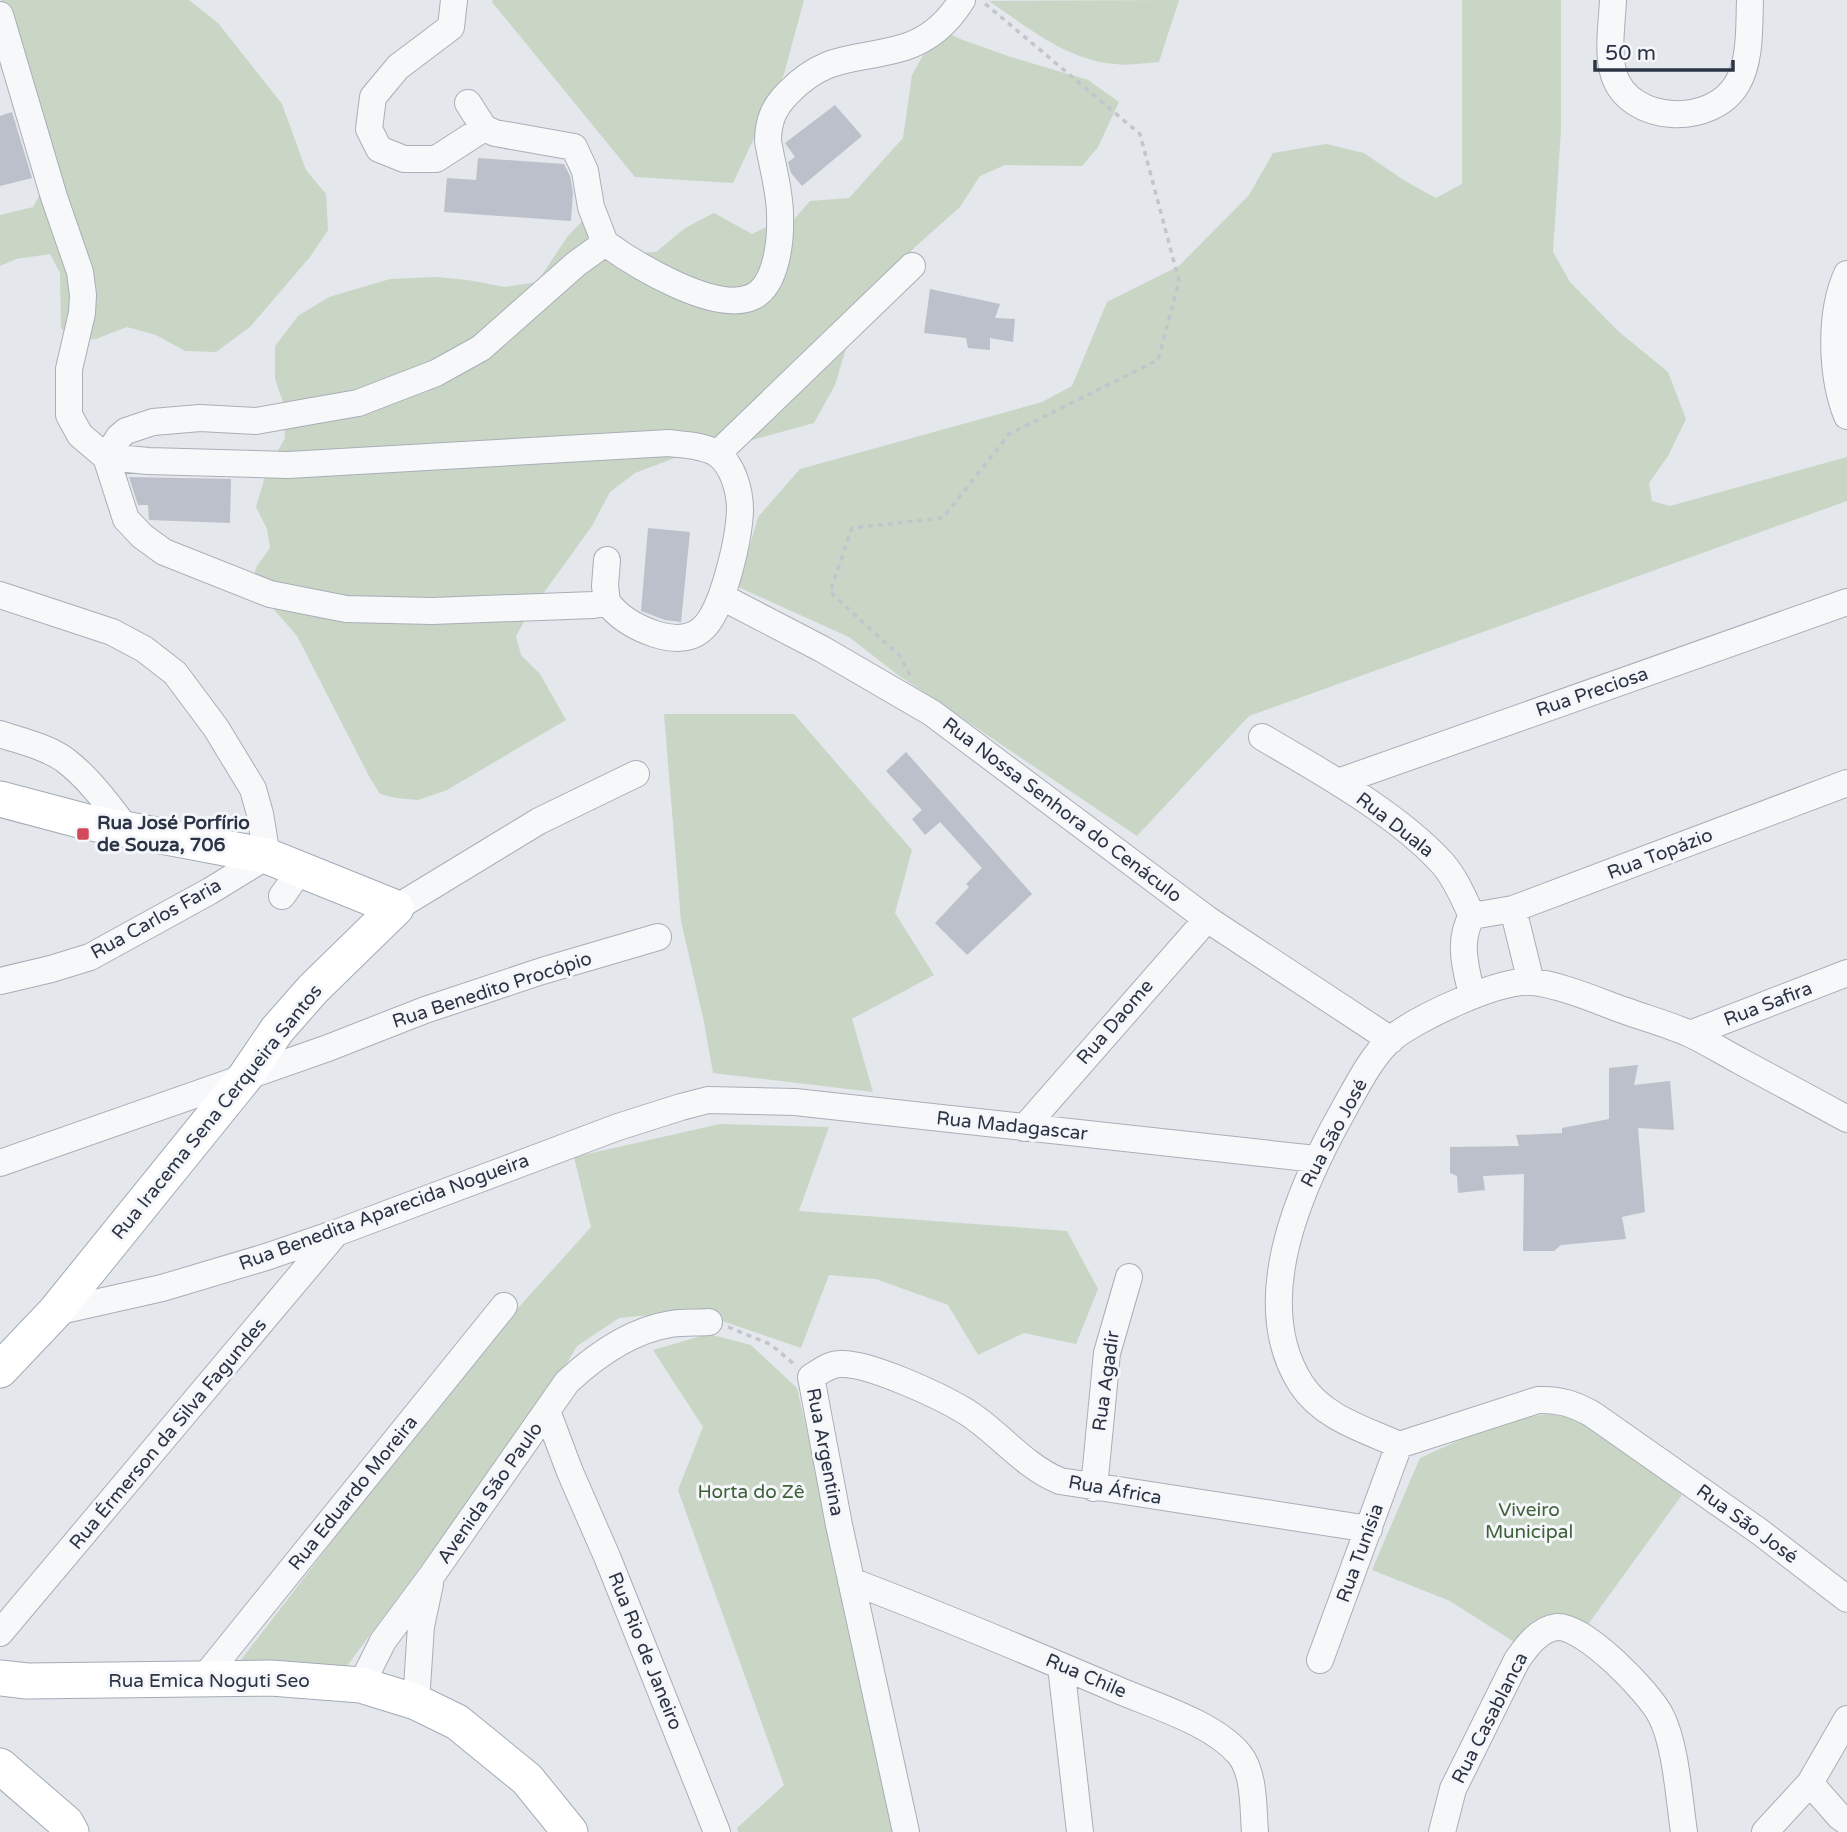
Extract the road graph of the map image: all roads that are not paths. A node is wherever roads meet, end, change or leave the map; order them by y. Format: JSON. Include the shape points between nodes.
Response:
{"nodes":[{"id":1,"x":454,"y":0,"type":"edge"},
{"id":2,"x":962,"y":0,"type":"edge"},
{"id":3,"x":1613,"y":0,"type":"edge"},
{"id":4,"x":1750,"y":0,"type":"edge"},
{"id":5,"x":0,"y":15,"type":"edge"},
{"id":6,"x":468,"y":103,"type":"dead end"},
{"id":7,"x":484,"y":128,"type":"junction"},
{"id":8,"x":605,"y":243,"type":"junction"},
{"id":9,"x":912,"y":266,"type":"dead end"},
{"id":10,"x":1847,"y":274,"type":"edge"},
{"id":11,"x":1847,"y":416,"type":"edge"},
{"id":12,"x":716,"y":454,"type":"junction"},
{"id":13,"x":106,"y":457,"type":"junction"},
{"id":14,"x":607,"y":560,"type":"dead end"},
{"id":15,"x":0,"y":595,"type":"edge"},
{"id":16,"x":722,"y":597,"type":"junction"},
{"id":17,"x":607,"y":602,"type":"junction"},
{"id":18,"x":1847,"y":602,"type":"edge"},
{"id":19,"x":0,"y":734,"type":"edge"},
{"id":20,"x":1262,"y":737,"type":"dead end"},
{"id":21,"x":636,"y":774,"type":"dead end"},
{"id":22,"x":1338,"y":782,"type":"junction"},
{"id":23,"x":1847,"y":783,"type":"edge"},
{"id":24,"x":0,"y":799,"type":"edge"},
{"id":25,"x":127,"y":829,"type":"junction"},
{"id":26,"x":267,"y":856,"type":"junction"},
{"id":27,"x":396,"y":908,"type":"junction"},
{"id":28,"x":1513,"y":909,"type":"junction"},
{"id":29,"x":1472,"y":916,"type":"junction"},
{"id":30,"x":1207,"y":919,"type":"junction"},
{"id":31,"x":658,"y":937,"type":"dead end"},
{"id":32,"x":1847,"y":974,"type":"edge"},
{"id":33,"x":0,"y":981,"type":"edge"},
{"id":34,"x":1531,"y":982,"type":"junction"},
{"id":35,"x":1472,"y":995,"type":"junction"},
{"id":36,"x":1690,"y":1034,"type":"junction"},
{"id":37,"x":273,"y":1036,"type":"junction"},
{"id":38,"x":1391,"y":1040,"type":"junction"},
{"id":39,"x":328,"y":1048,"type":"junction"},
{"id":40,"x":245,"y":1077,"type":"junction"},
{"id":41,"x":708,"y":1100,"type":"joint"},
{"id":42,"x":154,"y":1108,"type":"junction"},
{"id":43,"x":1847,"y":1119,"type":"edge"},
{"id":44,"x":208,"y":1122,"type":"junction"},
{"id":45,"x":1024,"y":1128,"type":"junction"},
{"id":46,"x":1316,"y":1159,"type":"junction"},
{"id":47,"x":0,"y":1163,"type":"edge"},
{"id":48,"x":336,"y":1233,"type":"junction"},
{"id":49,"x":1129,"y":1277,"type":"dead end"},
{"id":50,"x":504,"y":1306,"type":"dead end"},
{"id":51,"x":55,"y":1312,"type":"junction"},
{"id":52,"x":709,"y":1322,"type":"road end"},
{"id":53,"x":3,"y":1362,"type":"edge"},
{"id":54,"x":811,"y":1377,"type":"joint"},
{"id":55,"x":547,"y":1411,"type":"junction"},
{"id":56,"x":1399,"y":1445,"type":"junction"},
{"id":57,"x":512,"y":1462,"type":"junction"},
{"id":58,"x":570,"y":1472,"type":"junction"},
{"id":59,"x":1094,"y":1488,"type":"junction"},
{"id":60,"x":1369,"y":1529,"type":"junction"},
{"id":61,"x":432,"y":1576,"type":"junction"},
{"id":62,"x":851,"y":1581,"type":"junction"},
{"id":63,"x":1847,"y":1599,"type":"edge"},
{"id":64,"x":0,"y":1633,"type":"edge"},
{"id":65,"x":1320,"y":1660,"type":"dead end"},
{"id":66,"x":1061,"y":1666,"type":"junction"},
{"id":67,"x":203,"y":1679,"type":"junction"},
{"id":68,"x":361,"y":1685,"type":"junction"},
{"id":69,"x":9,"y":1687,"type":"edge"},
{"id":70,"x":416,"y":1702,"type":"junction"},
{"id":71,"x":1847,"y":1719,"type":"edge"},
{"id":72,"x":0,"y":1766,"type":"edge"},
{"id":73,"x":0,"y":1782,"type":"edge"},
{"id":74,"x":1810,"y":1783,"type":"junction"},
{"id":75,"x":1847,"y":1822,"type":"edge"},
{"id":76,"x":556,"y":1825,"type":"edge"},
{"id":77,"x":54,"y":1832,"type":"edge"},
{"id":78,"x":71,"y":1832,"type":"edge"},
{"id":79,"x":717,"y":1832,"type":"edge"},
{"id":80,"x":906,"y":1832,"type":"edge"},
{"id":81,"x":1080,"y":1832,"type":"edge"},
{"id":82,"x":1255,"y":1832,"type":"edge"},
{"id":83,"x":1442,"y":1832,"type":"edge"},
{"id":84,"x":1684,"y":1832,"type":"edge"},
{"id":85,"x":1765,"y":1832,"type":"edge"}],
"edges":[{"from":1,"to":7,"type":"street","via":[[451,27],[398,67],[373,97],[369,129],[379,149],[404,159],[436,159]]},
{"from":2,"to":8,"type":"street","via":[[940,29],[907,47],[818,67],[773,112],[768,141],[780,214],[778,246],[773,272],[751,298],[700,295]]},
{"from":3,"to":4,"type":"street","via":[[1615,78],[1639,106],[1677,114],[1714,106],[1736,87],[1746,61]]},
{"from":5,"to":13,"type":"street","via":[[83,295],[69,369],[69,415],[80,435]]},
{"from":6,"to":7,"type":"street"},
{"from":7,"to":8,"type":"street","via":[[574,147]]},
{"from":8,"to":13,"type":"street","via":[[481,348],[436,373],[358,403],[256,421],[200,418],[153,422],[126,431]]},
{"from":9,"to":12,"type":"street"},
{"from":10,"to":11,"type":"street","via":[[1836,313],[1836,363],[1840,400]]},
{"from":12,"to":13,"type":"street","via":[[669,443],[288,465]]},
{"from":12,"to":16,"type":"street","via":[[735,478],[740,510]]},
{"from":13,"to":17,"type":"street","via":[[126,519],[142,537],[164,552],[270,594],[346,609],[407,611]]},
{"from":14,"to":17,"type":"street"},
{"from":15,"to":26,"type":"street","via":[[112,632],[175,673],[253,789]]},
{"from":16,"to":17,"type":"street","via":[[712,619],[684,638],[643,630],[616,614]]},
{"from":16,"to":30,"type":"street","name":"Rua Nossa Senhora do Cenáculo","via":[[932,713]]},
{"from":18,"to":22,"type":"street","name":"Rua Preciosa"},
{"from":19,"to":25,"type":"street","via":[[63,758],[84,776]]},
{"from":20,"to":22,"type":"street","name":"Rua Duala"},
{"from":21,"to":27,"type":"street","name":"Rua Iracema Sena Cerqueira Santos","via":[[539,821]]},
{"from":22,"to":29,"type":"street","name":"Rua Duala","via":[[1445,866]]},
{"from":23,"to":28,"type":"street","name":"Rua Topázio"},
{"from":24,"to":25,"type":"main road"},
{"from":25,"to":26,"type":"main road"},
{"from":26,"to":27,"type":"main road","via":[[291,882]]},
{"from":26,"to":33,"type":"street","name":"Rua Carlos Faria","via":[[90,957]]},
{"from":27,"to":37,"type":"main road","name":"Rua Iracema Sena Cerqueira Santos","via":[[313,989]]},
{"from":28,"to":29,"type":"street","name":"Rua Topázio"},
{"from":28,"to":34,"type":"street"},
{"from":29,"to":35,"type":"street","via":[[1466,925],[1464,950]]},
{"from":30,"to":38,"type":"street","name":"Rua Nossa Senhora do Cenáculo"},
{"from":30,"to":45,"type":"street","name":"Rua Daome"},
{"from":31,"to":39,"type":"street","name":"Rua Benedito Procópio","via":[[529,975]]},
{"from":32,"to":36,"type":"street","name":"Rua Safira"},
{"from":34,"to":35,"type":"street","name":"Rua São José"},
{"from":34,"to":36,"type":"street","name":"Rua São José","via":[[1588,996]]},
{"from":35,"to":38,"type":"street","name":"Rua São José"},
{"from":36,"to":43,"type":"street","name":"Rua São José"},
{"from":37,"to":39,"type":"street","name":"Rua Benedito Procópio","via":[[292,1046]]},
{"from":37,"to":40,"type":"main road","name":"Rua Iracema Sena Cerqueira Santos"},
{"from":38,"to":46,"type":"street","name":"Rua São José","via":[[1360,1082]]},
{"from":39,"to":40,"type":"street","name":"Rua Benedito Procópio"},
{"from":40,"to":42,"type":"street","name":"Rua Benedito Procópio"},
{"from":40,"to":44,"type":"main road","name":"Rua Iracema Sena Cerqueira Santos"},
{"from":41,"to":45,"type":"street","name":"Rua Madagascar","via":[[795,1102]]},
{"from":41,"to":48,"type":"street","name":"Rua Benedita Aparecida Nogueira","via":[[618,1127]]},
{"from":42,"to":44,"type":"street","name":"Rua Benedito Procópio","via":[[186,1112]]},
{"from":42,"to":47,"type":"street","name":"Rua Benedito Procópio"},
{"from":44,"to":51,"type":"main road","name":"Rua Iracema Sena Cerqueira Santos"},
{"from":45,"to":46,"type":"street","name":"Rua Madagascar"},
{"from":46,"to":56,"type":"street","name":"Rua São José","via":[[1298,1205],[1283,1269],[1278,1308],[1283,1338],[1301,1384],[1317,1404]]},
{"from":48,"to":51,"type":"street","name":"Rua Benedita Aparecida Nogueira","via":[[162,1287]]},
{"from":48,"to":64,"type":"street","name":"Rua Érmerson da Silva Fagundes"},
{"from":49,"to":59,"type":"street","name":"Rua Agadir","via":[[1107,1353]]},
{"from":50,"to":67,"type":"street","name":"Rua Eduardo Moreira"},
{"from":51,"to":53,"type":"main road","name":"Rua Iracema Sena Cerqueira Santos"},
{"from":52,"to":55,"type":"street","via":[[669,1324],[593,1358],[567,1382]]},
{"from":54,"to":59,"type":"street","name":"Rua África","via":[[838,1364],[880,1373],[965,1412],[1048,1476]]},
{"from":54,"to":62,"type":"street","name":"Rua Argentina"},
{"from":55,"to":57,"type":"street","name":"Avenida São Paulo"},
{"from":55,"to":58,"type":"street","name":"Rua Rio de Janeiro"},
{"from":56,"to":60,"type":"street","name":"Rua Tunísia"},
{"from":56,"to":63,"type":"street","name":"Rua São José","via":[[1538,1400],[1575,1404],[1760,1532]]},
{"from":57,"to":58,"type":"street","via":[[527,1456],[546,1457]]},
{"from":57,"to":61,"type":"street","name":"Avenida São Paulo"},
{"from":58,"to":79,"type":"street","name":"Rua Rio de Janeiro"},
{"from":59,"to":60,"type":"street","name":"Rua África"},
{"from":60,"to":65,"type":"street","name":"Rua Tunísia"},
{"from":61,"to":68,"type":"street","name":"Avenida São Paulo","via":[[383,1641]]},
{"from":61,"to":70,"type":"street","name":"Avenida São Paulo","via":[[421,1626]]},
{"from":62,"to":66,"type":"street","name":"Rua Chile"},
{"from":62,"to":80,"type":"street","name":"Rua Argentina"},
{"from":66,"to":81,"type":"street"},
{"from":66,"to":82,"type":"street","name":"Rua Chile","via":[[1228,1742],[1242,1757],[1249,1777]]},
{"from":67,"to":68,"type":"main road","name":"Rua Emica Noguti Seo","via":[[271,1678]]},
{"from":67,"to":69,"type":"main road","name":"Rua Emica Noguti Seo"},
{"from":68,"to":70,"type":"main road","name":"Rua Emica Noguti Seo"},
{"from":70,"to":76,"type":"main road","via":[[485,1742],[527,1779]]},
{"from":71,"to":74,"type":"street"},
{"from":72,"to":78,"type":"main road"},
{"from":73,"to":77,"type":"main road"},
{"from":74,"to":75,"type":"street"},
{"from":74,"to":85,"type":"street"},
{"from":83,"to":84,"type":"street","name":"Rua Casablanca","via":[[1453,1789],[1517,1660],[1530,1643],[1556,1627],[1586,1639],[1622,1670],[1662,1716]]}]}
